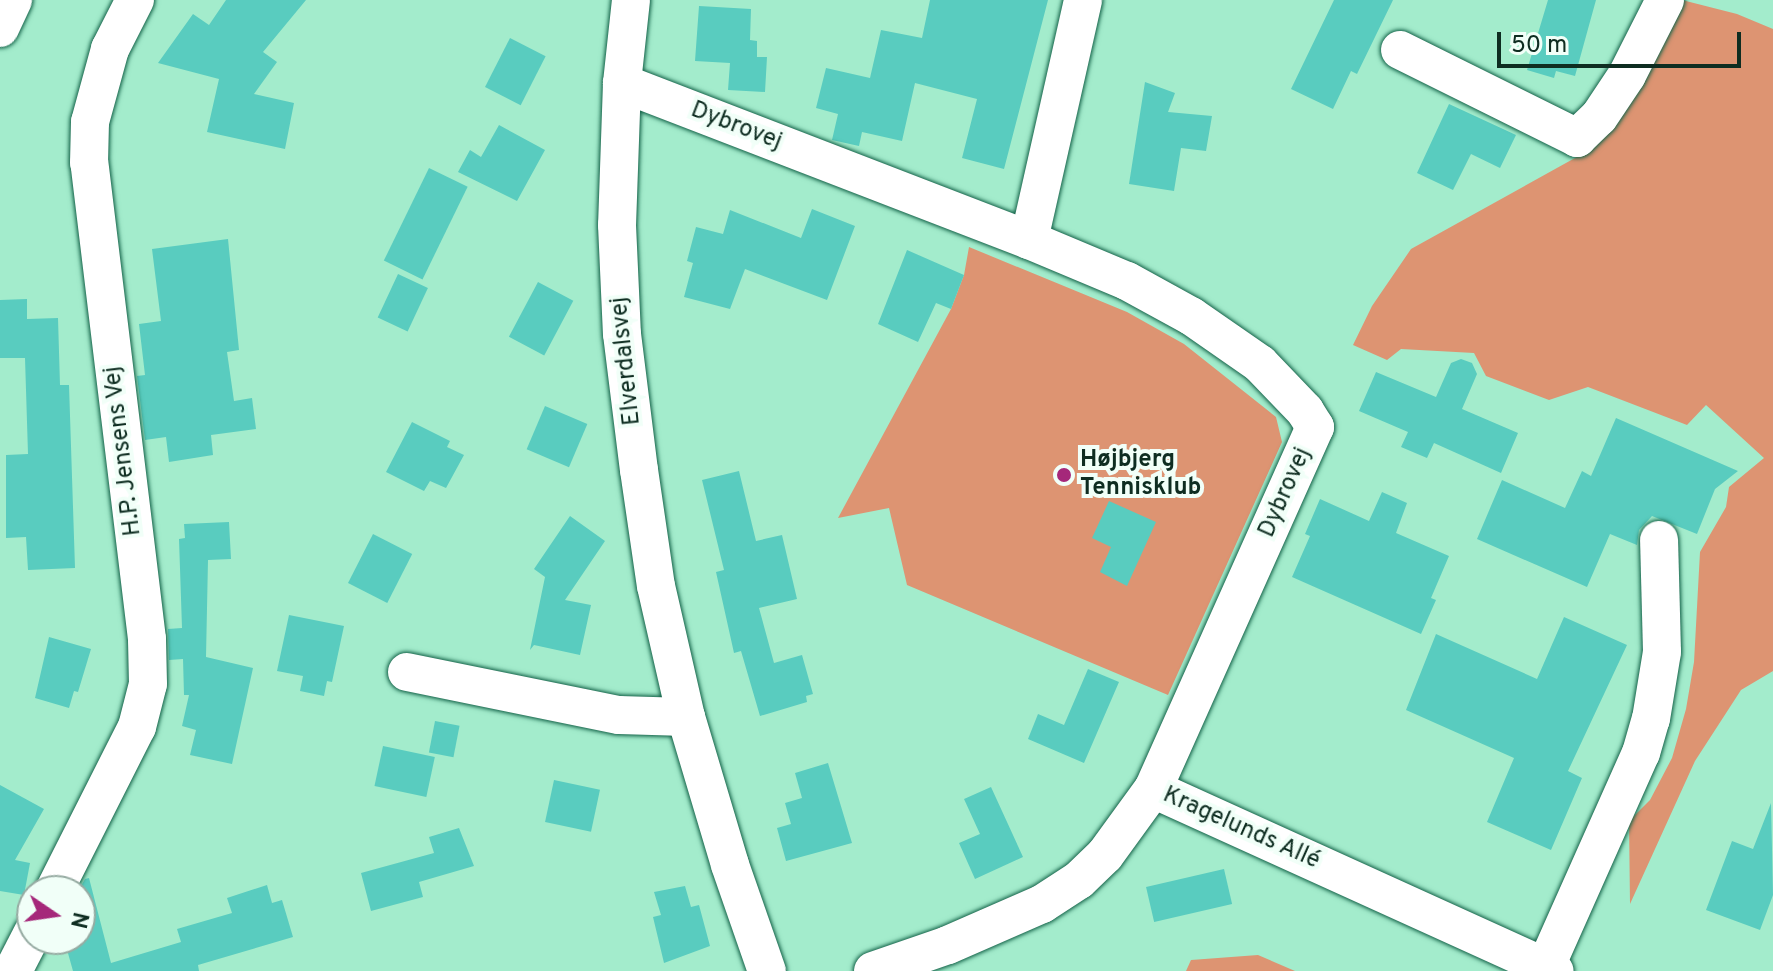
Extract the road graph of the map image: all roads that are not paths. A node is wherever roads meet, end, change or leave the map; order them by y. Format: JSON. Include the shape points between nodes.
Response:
{"nodes":[{"id":1,"x":13,"y":0,"type":"edge"},
{"id":2,"x":135,"y":0,"type":"edge"},
{"id":3,"x":631,"y":0,"type":"edge"},
{"id":4,"x":1083,"y":0,"type":"edge"},
{"id":5,"x":1665,"y":0,"type":"edge"},
{"id":6,"x":0,"y":28,"type":"edge"},
{"id":7,"x":1400,"y":50,"type":"dead end"},
{"id":8,"x":622,"y":83,"type":"junction"},
{"id":9,"x":1029,"y":240,"type":"junction"},
{"id":10,"x":1659,"y":540,"type":"dead end"},
{"id":11,"x":407,"y":672,"type":"dead end"},
{"id":12,"x":686,"y":717,"type":"junction"},
{"id":13,"x":1153,"y":789,"type":"junction"},
{"id":14,"x":62,"y":875,"type":"edge"},
{"id":15,"x":1550,"y":969,"type":"edge"},
{"id":16,"x":767,"y":971,"type":"edge"},
{"id":17,"x":873,"y":971,"type":"edge"}],
"edges":[{"from":1,"to":6,"type":"street"},
{"from":2,"to":14,"type":"street","name":"H.P. Jensens Vej","via":[[110,49],[90,122],[89,163],[147,639],[148,684],[137,727]]},
{"from":3,"to":8,"type":"street","name":"Elverdalsvej"},
{"from":4,"to":9,"type":"street"},
{"from":5,"to":7,"type":"street","via":[[1627,75],[1599,117],[1577,138]]},
{"from":8,"to":9,"type":"street","name":"Dybrovej"},
{"from":8,"to":12,"type":"street","name":"Elverdalsvej","via":[[617,225],[622,334],[656,586]]},
{"from":9,"to":13,"type":"street","name":"Dybrovej","via":[[1127,281],[1191,316],[1260,364],[1315,427]]},
{"from":10,"to":15,"type":"street","via":[[1662,652],[1651,719]]},
{"from":11,"to":12,"type":"street","via":[[619,715]]},
{"from":12,"to":16,"type":"street","name":"Elverdalsvej"},
{"from":13,"to":15,"type":"street","name":"Kragelunds Allé"},
{"from":13,"to":17,"type":"street","name":"Kragelunds Allé","via":[[1105,855],[1054,896],[948,945]]}]}
